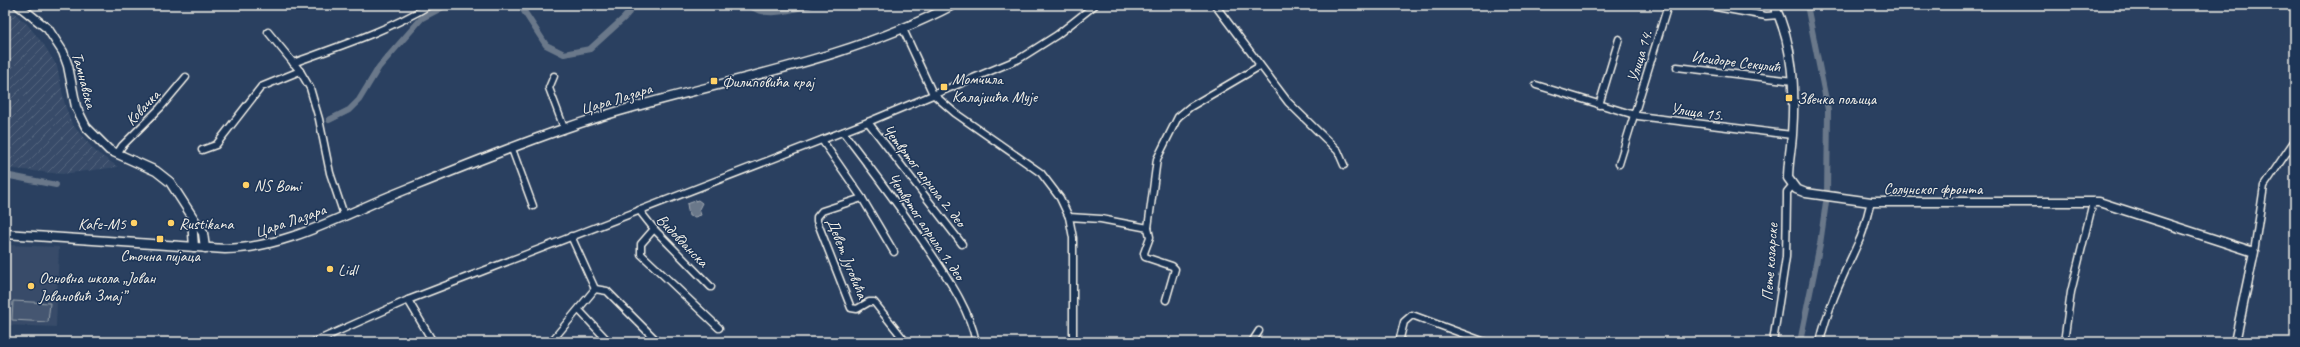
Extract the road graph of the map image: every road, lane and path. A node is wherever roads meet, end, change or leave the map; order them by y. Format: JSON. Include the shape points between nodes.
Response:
{"nodes":[{"id":1,"x":18,"y":5,"type":"edge"},
{"id":2,"x":430,"y":5,"type":"edge"},
{"id":3,"x":953,"y":5,"type":"edge"},
{"id":4,"x":1094,"y":5,"type":"edge"},
{"id":5,"x":1215,"y":5,"type":"edge"},
{"id":6,"x":1668,"y":5,"type":"edge"},
{"id":7,"x":1705,"y":5,"type":"edge"},
{"id":8,"x":1774,"y":5,"type":"edge"},
{"id":9,"x":26,"y":8,"type":"edge"},
{"id":10,"x":1779,"y":15,"type":"junction"},
{"id":11,"x":903,"y":28,"type":"junction"},
{"id":12,"x":268,"y":32,"type":"dead end"},
{"id":13,"x":1619,"y":39,"type":"dead end"},
{"id":14,"x":293,"y":62,"type":"junction"},
{"id":15,"x":1260,"y":66,"type":"junction"},
{"id":16,"x":1677,"y":67,"type":"dead end"},
{"id":17,"x":300,"y":71,"type":"junction"},
{"id":18,"x":554,"y":76,"type":"dead end"},
{"id":19,"x":186,"y":77,"type":"dead end"},
{"id":20,"x":1792,"y":80,"type":"junction"},
{"id":21,"x":1536,"y":85,"type":"dead end"},
{"id":22,"x":933,"y":94,"type":"junction"},
{"id":23,"x":1599,"y":105,"type":"junction"},
{"id":24,"x":1634,"y":115,"type":"junction"},
{"id":25,"x":868,"y":122,"type":"junction"},
{"id":26,"x":564,"y":128,"type":"junction"},
{"id":27,"x":843,"y":132,"type":"junction"},
{"id":28,"x":1792,"y":135,"type":"junction"},
{"id":29,"x":822,"y":140,"type":"junction"},
{"id":30,"x":2295,"y":140,"type":"edge"},
{"id":31,"x":512,"y":149,"type":"junction"},
{"id":32,"x":202,"y":150,"type":"dead end"},
{"id":33,"x":117,"y":154,"type":"junction"},
{"id":34,"x":1619,"y":164,"type":"dead end"},
{"id":35,"x":1344,"y":165,"type":"dead end"},
{"id":36,"x":1792,"y":186,"type":"junction"},
{"id":37,"x":862,"y":198,"type":"junction"},
{"id":38,"x":1871,"y":202,"type":"junction"},
{"id":39,"x":2093,"y":202,"type":"junction"},
{"id":40,"x":533,"y":206,"type":"dead end"},
{"id":41,"x":639,"y":210,"type":"junction"},
{"id":42,"x":344,"y":215,"type":"junction"},
{"id":43,"x":1069,"y":217,"type":"junction"},
{"id":44,"x":192,"y":218,"type":"junction"},
{"id":45,"x":1148,"y":228,"type":"junction"},
{"id":46,"x":654,"y":229,"type":"junction"},
{"id":47,"x":5,"y":234,"type":"edge"},
{"id":48,"x":571,"y":236,"type":"junction"},
{"id":49,"x":962,"y":244,"type":"dead end"},
{"id":50,"x":194,"y":247,"type":"junction"},
{"id":51,"x":205,"y":248,"type":"junction"},
{"id":52,"x":894,"y":252,"type":"dead end"},
{"id":53,"x":2254,"y":252,"type":"junction"},
{"id":54,"x":711,"y":287,"type":"dead end"},
{"id":55,"x":595,"y":289,"type":"junction"},
{"id":56,"x":408,"y":300,"type":"junction"},
{"id":57,"x":1166,"y":300,"type":"dead end"},
{"id":58,"x":579,"y":310,"type":"junction"},
{"id":59,"x":719,"y":328,"type":"dead end"},
{"id":60,"x":1259,"y":331,"type":"dead end"},
{"id":61,"x":314,"y":342,"type":"edge"},
{"id":62,"x":433,"y":342,"type":"edge"},
{"id":63,"x":551,"y":342,"type":"edge"},
{"id":64,"x":609,"y":342,"type":"edge"},
{"id":65,"x":658,"y":342,"type":"edge"},
{"id":66,"x":906,"y":342,"type":"edge"},
{"id":67,"x":976,"y":342,"type":"edge"},
{"id":68,"x":1073,"y":342,"type":"edge"},
{"id":69,"x":1252,"y":342,"type":"edge"},
{"id":70,"x":1399,"y":342,"type":"edge"},
{"id":71,"x":1486,"y":342,"type":"edge"},
{"id":72,"x":1773,"y":342,"type":"edge"},
{"id":73,"x":1820,"y":342,"type":"edge"},
{"id":74,"x":2064,"y":342,"type":"edge"},
{"id":75,"x":2235,"y":342,"type":"edge"}],
"edges":[{"from":1,"to":9,"type":"main road","name":"Тамнавска"},
{"from":2,"to":14,"type":"street","via":[[373,34]]},
{"from":3,"to":11,"type":"main road","name":"Цара Лазара"},
{"from":4,"to":22,"type":"street","via":[[1057,35],[1019,60]]},
{"from":5,"to":15,"type":"street"},
{"from":6,"to":24,"type":"street","name":"Улица 14."},
{"from":7,"to":10,"type":"street","via":[[1766,16]]},
{"from":8,"to":10,"type":"main road"},
{"from":9,"to":33,"type":"main road","name":"Тамнавска","via":[[48,30],[63,52],[76,107],[86,127],[101,144]]},
{"from":10,"to":20,"type":"main road","via":[[1787,36]]},
{"from":11,"to":22,"type":"street"},
{"from":11,"to":26,"type":"main road","name":"Цара Лазара","via":[[822,57]]},
{"from":12,"to":14,"type":"street","name":"Цара Лазара"},
{"from":13,"to":23,"type":"street"},
{"from":14,"to":17,"type":"street","name":"Цара Лазара"},
{"from":15,"to":35,"type":"street","via":[[1299,114],[1340,154]]},
{"from":15,"to":45,"type":"street","via":[[1190,107],[1178,117],[1156,166]]},
{"from":16,"to":20,"type":"street","name":"Исидоре Секулић"},
{"from":17,"to":32,"type":"street","via":[[261,87],[216,145]]},
{"from":17,"to":42,"type":"street","name":"Цара Лазара","via":[[315,103],[330,173]]},
{"from":18,"to":26,"type":"street","via":[[549,88]]},
{"from":19,"to":33,"type":"street","name":"Ковачка"},
{"from":20,"to":28,"type":"main road"},
{"from":21,"to":23,"type":"street","name":"Улица 15."},
{"from":22,"to":25,"type":"street"},
{"from":22,"to":43,"type":"street","via":[[955,114],[1041,173],[1056,191]]},
{"from":23,"to":24,"type":"street","name":"Улица 15."},
{"from":24,"to":28,"type":"street","name":"Улица 15."},
{"from":24,"to":34,"type":"street","name":"Улица 14."},
{"from":25,"to":27,"type":"street"},
{"from":25,"to":49,"type":"street","name":"Четвртог априла 2. део"},
{"from":26,"to":31,"type":"main road","name":"Цара Лазара"},
{"from":27,"to":29,"type":"street"},
{"from":27,"to":67,"type":"street","name":"Четвртог априла 1. део","via":[[897,203],[948,280],[971,322]]},
{"from":28,"to":36,"type":"main road","via":[[1788,171]]},
{"from":29,"to":37,"type":"street"},
{"from":29,"to":41,"type":"street"},
{"from":30,"to":53,"type":"street","via":[[2264,186]]},
{"from":31,"to":40,"type":"street"},
{"from":31,"to":42,"type":"main road","name":"Цара Лазара"},
{"from":33,"to":44,"type":"main road","name":"Тамнавска","via":[[164,176],[176,189]]},
{"from":36,"to":38,"type":"main road","name":"Солунског фронта","via":[[1820,196]]},
{"from":36,"to":72,"type":"street","name":"Пете козарске","via":[[1786,198],[1786,257]]},
{"from":37,"to":52,"type":"street"},
{"from":37,"to":66,"type":"street","name":"Девет Југовића","via":[[822,211],[817,221],[851,308],[857,309],[874,302]]},
{"from":38,"to":39,"type":"main road","name":"Солунског фронта"},
{"from":38,"to":73,"type":"street","via":[[1860,239],[1846,265]]},
{"from":39,"to":53,"type":"main road","name":"Солунског фронта"},
{"from":39,"to":74,"type":"street","via":[[2071,292]]},
{"from":41,"to":46,"type":"street","name":"Видовданска"},
{"from":41,"to":48,"type":"street"},
{"from":42,"to":51,"type":"main road","name":"Цара Лазара","via":[[295,236],[261,246],[237,249]]},
{"from":43,"to":45,"type":"street","via":[[1101,219]]},
{"from":43,"to":68,"type":"street","via":[[1074,255]]},
{"from":44,"to":50,"type":"main road"},
{"from":44,"to":51,"type":"main road","name":"Тамнавска","via":[[202,233]]},
{"from":45,"to":57,"type":"street","via":[[1150,237],[1145,257],[1175,269]]},
{"from":46,"to":54,"type":"street","name":"Видовданска"},
{"from":46,"to":59,"type":"street","via":[[641,244],[640,254]]},
{"from":47,"to":50,"type":"main road","name":"Цара Лазара"},
{"from":48,"to":55,"type":"street"},
{"from":48,"to":56,"type":"street"},
{"from":50,"to":51,"type":"main road","name":"Цара Лазара"},
{"from":53,"to":75,"type":"main road"},
{"from":55,"to":58,"type":"street"},
{"from":55,"to":65,"type":"street","via":[[607,291]]},
{"from":56,"to":61,"type":"street"},
{"from":56,"to":62,"type":"street"},
{"from":58,"to":63,"type":"street"},
{"from":58,"to":64,"type":"street"},
{"from":60,"to":69,"type":"street"},
{"from":70,"to":71,"type":"street","via":[[1404,322],[1412,315]]}]}
